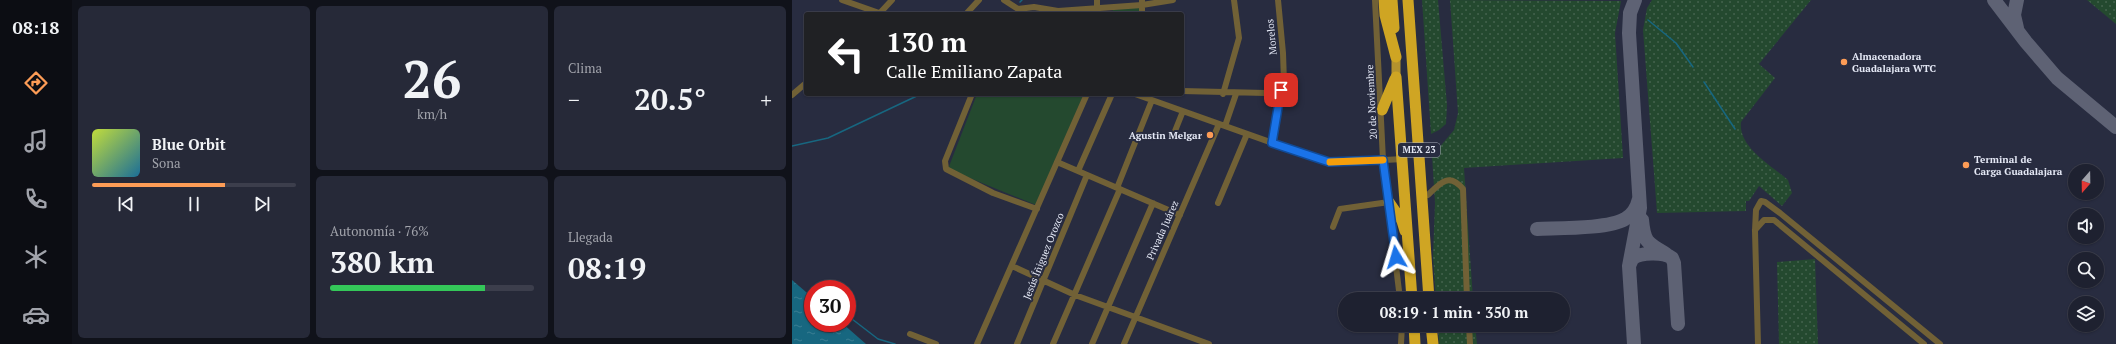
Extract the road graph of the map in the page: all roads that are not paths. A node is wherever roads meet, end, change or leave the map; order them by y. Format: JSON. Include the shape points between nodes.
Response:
{"nodes":[{"id":1,"x":842,"y":0,"type":"edge"},
{"id":2,"x":892,"y":0,"type":"edge"},
{"id":3,"x":979,"y":0,"type":"edge"},
{"id":4,"x":1004,"y":0,"type":"edge"},
{"id":5,"x":1097,"y":0,"type":"edge"},
{"id":6,"x":1173,"y":0,"type":"edge"},
{"id":7,"x":1234,"y":0,"type":"edge"},
{"id":8,"x":1278,"y":0,"type":"edge"},
{"id":9,"x":1375,"y":0,"type":"edge"},
{"id":10,"x":1384,"y":0,"type":"edge"},
{"id":11,"x":1392,"y":0,"type":"edge"},
{"id":12,"x":1408,"y":0,"type":"edge"},
{"id":13,"x":1415,"y":0,"type":"edge"},
{"id":14,"x":1142,"y":2,"type":"edge"},
{"id":15,"x":1018,"y":9,"type":"junction"},
{"id":16,"x":1097,"y":9,"type":"junction"},
{"id":17,"x":875,"y":12,"type":"edge"},
{"id":18,"x":882,"y":12,"type":"edge"},
{"id":19,"x":968,"y":12,"type":"edge"},
{"id":20,"x":1014,"y":12,"type":"edge"},
{"id":21,"x":1079,"y":12,"type":"edge"},
{"id":22,"x":1396,"y":57,"type":"junction"},
{"id":23,"x":1396,"y":77,"type":"junction"},
{"id":24,"x":804,"y":85,"type":"edge"},
{"id":25,"x":1281,"y":90,"type":"junction"},
{"id":26,"x":1184,"y":92,"type":"edge"},
{"id":27,"x":793,"y":93,"type":"edge"},
{"id":28,"x":1223,"y":94,"type":"junction"},
{"id":29,"x":1236,"y":94,"type":"junction"},
{"id":30,"x":971,"y":96,"type":"edge"},
{"id":31,"x":1086,"y":96,"type":"edge"},
{"id":32,"x":1111,"y":96,"type":"edge"},
{"id":33,"x":1143,"y":96,"type":"edge"},
{"id":34,"x":1152,"y":100,"type":"junction"},
{"id":35,"x":1382,"y":110,"type":"junction"},
{"id":36,"x":1183,"y":111,"type":"junction"},
{"id":37,"x":1222,"y":125,"type":"junction"},
{"id":38,"x":1175,"y":131,"type":"dead end"},
{"id":39,"x":1248,"y":134,"type":"junction"},
{"id":40,"x":1272,"y":143,"type":"junction"},
{"id":41,"x":1403,"y":158,"type":"junction"},
{"id":42,"x":1383,"y":160,"type":"junction"},
{"id":43,"x":1057,"y":162,"type":"junction"},
{"id":44,"x":1078,"y":171,"type":"junction"},
{"id":45,"x":1087,"y":175,"type":"junction"},
{"id":46,"x":1118,"y":189,"type":"junction"},
{"id":47,"x":1428,"y":195,"type":"junction"},
{"id":48,"x":1389,"y":202,"type":"junction"},
{"id":49,"x":1218,"y":203,"type":"dead end"},
{"id":50,"x":1153,"y":204,"type":"junction"},
{"id":51,"x":1037,"y":209,"type":"junction"},
{"id":52,"x":1180,"y":215,"type":"junction"},
{"id":53,"x":1333,"y":227,"type":"dead end"},
{"id":54,"x":1755,"y":231,"type":"junction"},
{"id":55,"x":1409,"y":247,"type":"junction"},
{"id":56,"x":1426,"y":257,"type":"junction"},
{"id":57,"x":1012,"y":266,"type":"junction"},
{"id":58,"x":1045,"y":280,"type":"junction"},
{"id":59,"x":1399,"y":292,"type":"edge"},
{"id":60,"x":1412,"y":292,"type":"edge"},
{"id":61,"x":1428,"y":292,"type":"edge"},
{"id":62,"x":1467,"y":292,"type":"edge"},
{"id":63,"x":1075,"y":295,"type":"junction"},
{"id":64,"x":1108,"y":307,"type":"junction"},
{"id":65,"x":1134,"y":318,"type":"junction"},
{"id":66,"x":1402,"y":332,"type":"edge"},
{"id":67,"x":1415,"y":332,"type":"edge"},
{"id":68,"x":1432,"y":332,"type":"edge"},
{"id":69,"x":1469,"y":332,"type":"edge"},
{"id":70,"x":910,"y":334,"type":"dead end"},
{"id":71,"x":1434,"y":342,"type":"edge"},
{"id":72,"x":936,"y":344,"type":"edge"},
{"id":73,"x":977,"y":344,"type":"edge"},
{"id":74,"x":1017,"y":344,"type":"edge"},
{"id":75,"x":1053,"y":344,"type":"edge"},
{"id":76,"x":1092,"y":344,"type":"edge"},
{"id":77,"x":1124,"y":344,"type":"edge"},
{"id":78,"x":1209,"y":344,"type":"edge"},
{"id":79,"x":1401,"y":344,"type":"edge"},
{"id":80,"x":1416,"y":344,"type":"edge"},
{"id":81,"x":1470,"y":344,"type":"edge"},
{"id":82,"x":1758,"y":344,"type":"edge"},
{"id":83,"x":1924,"y":344,"type":"edge"},
{"id":84,"x":1940,"y":344,"type":"edge"}],
"edges":[{"from":1,"to":17,"type":"street"},
{"from":2,"to":18,"type":"street"},
{"from":3,"to":19,"type":"street"},
{"from":4,"to":15,"type":"street"},
{"from":5,"to":16,"type":"street"},
{"from":6,"to":14,"type":"street"},
{"from":7,"to":28,"type":"street","via":[[1239,38]]},
{"from":8,"to":25,"type":"street","name":"Morelos","via":[[1284,70]]},
{"from":9,"to":35,"type":"street","name":"20 de Noviembre"},
{"from":10,"to":22,"type":"highway","via":[[1385,15]]},
{"from":11,"to":22,"type":"highway","number":"MEX 23"},
{"from":12,"to":56,"type":"highway","number":"MEX 23"},
{"from":13,"to":47,"type":"highway"},
{"from":14,"to":16,"type":"street"},
{"from":15,"to":20,"type":"street"},
{"from":15,"to":21,"type":"street","via":[[1034,7]]},
{"from":16,"to":21,"type":"street"},
{"from":22,"to":23,"type":"main road","number":"MEX 23"},
{"from":23,"to":35,"type":"highway"},
{"from":23,"to":41,"type":"highway","number":"MEX 23"},
{"from":24,"to":27,"type":"street"},
{"from":25,"to":29,"type":"street"},
{"from":25,"to":40,"type":"street","name":"Morelos"},
{"from":26,"to":28,"type":"street"},
{"from":28,"to":29,"type":"street"},
{"from":29,"to":37,"type":"street","name":"Privada Juárez"},
{"from":30,"to":51,"type":"street","via":[[945,162],[946,169],[992,193]]},
{"from":31,"to":43,"type":"street"},
{"from":32,"to":44,"type":"street"},
{"from":33,"to":34,"type":"street"},
{"from":34,"to":36,"type":"street"},
{"from":34,"to":46,"type":"street"},
{"from":35,"to":42,"type":"street","name":"20 de Noviembre"},
{"from":36,"to":37,"type":"street"},
{"from":36,"to":38,"type":"street"},
{"from":37,"to":39,"type":"street"},
{"from":37,"to":52,"type":"street","name":"Privada Juárez"},
{"from":39,"to":40,"type":"street"},
{"from":39,"to":49,"type":"street"},
{"from":40,"to":42,"type":"street","via":[[1329,162]]},
{"from":41,"to":42,"type":"street"},
{"from":41,"to":55,"type":"highway","number":"MEX 23"},
{"from":42,"to":48,"type":"street","name":"20 de Noviembre"},
{"from":43,"to":44,"type":"street"},
{"from":43,"to":51,"type":"street"},
{"from":44,"to":45,"type":"street"},
{"from":45,"to":46,"type":"street"},
{"from":45,"to":58,"type":"street","name":"Jesús Íñiguez Orozco"},
{"from":46,"to":50,"type":"street"},
{"from":46,"to":63,"type":"street"},
{"from":47,"to":56,"type":"highway"},
{"from":47,"to":62,"type":"street","via":[[1440,182],[1449,180],[1458,182],[1463,189]]},
{"from":48,"to":53,"type":"street","via":[[1340,209]]},
{"from":48,"to":55,"type":"highway","via":[[1402,221]]},
{"from":48,"to":59,"type":"street","name":"20 de Noviembre"},
{"from":50,"to":52,"type":"street"},
{"from":50,"to":64,"type":"street"},
{"from":51,"to":57,"type":"street"},
{"from":52,"to":65,"type":"street","name":"Privada Juárez"},
{"from":54,"to":82,"type":"street"},
{"from":54,"to":83,"type":"street","via":[[1764,220],[1774,220]]},
{"from":54,"to":84,"type":"street","via":[[1757,207],[1760,202],[1765,202]]},
{"from":55,"to":60,"type":"highway","number":"MEX 23"},
{"from":56,"to":61,"type":"highway","number":"MEX 23"},
{"from":57,"to":58,"type":"street"},
{"from":57,"to":73,"type":"street"},
{"from":58,"to":63,"type":"street"},
{"from":58,"to":74,"type":"street","name":"Jesús Íñiguez Orozco"},
{"from":63,"to":64,"type":"street"},
{"from":63,"to":75,"type":"street"},
{"from":64,"to":65,"type":"street"},
{"from":64,"to":76,"type":"street"},
{"from":65,"to":77,"type":"street","name":"Privada Juárez"},
{"from":65,"to":78,"type":"street"},
{"from":66,"to":79,"type":"street"},
{"from":67,"to":80,"type":"highway"},
{"from":68,"to":71,"type":"highway"},
{"from":69,"to":81,"type":"street"},
{"from":70,"to":72,"type":"street"}]}
